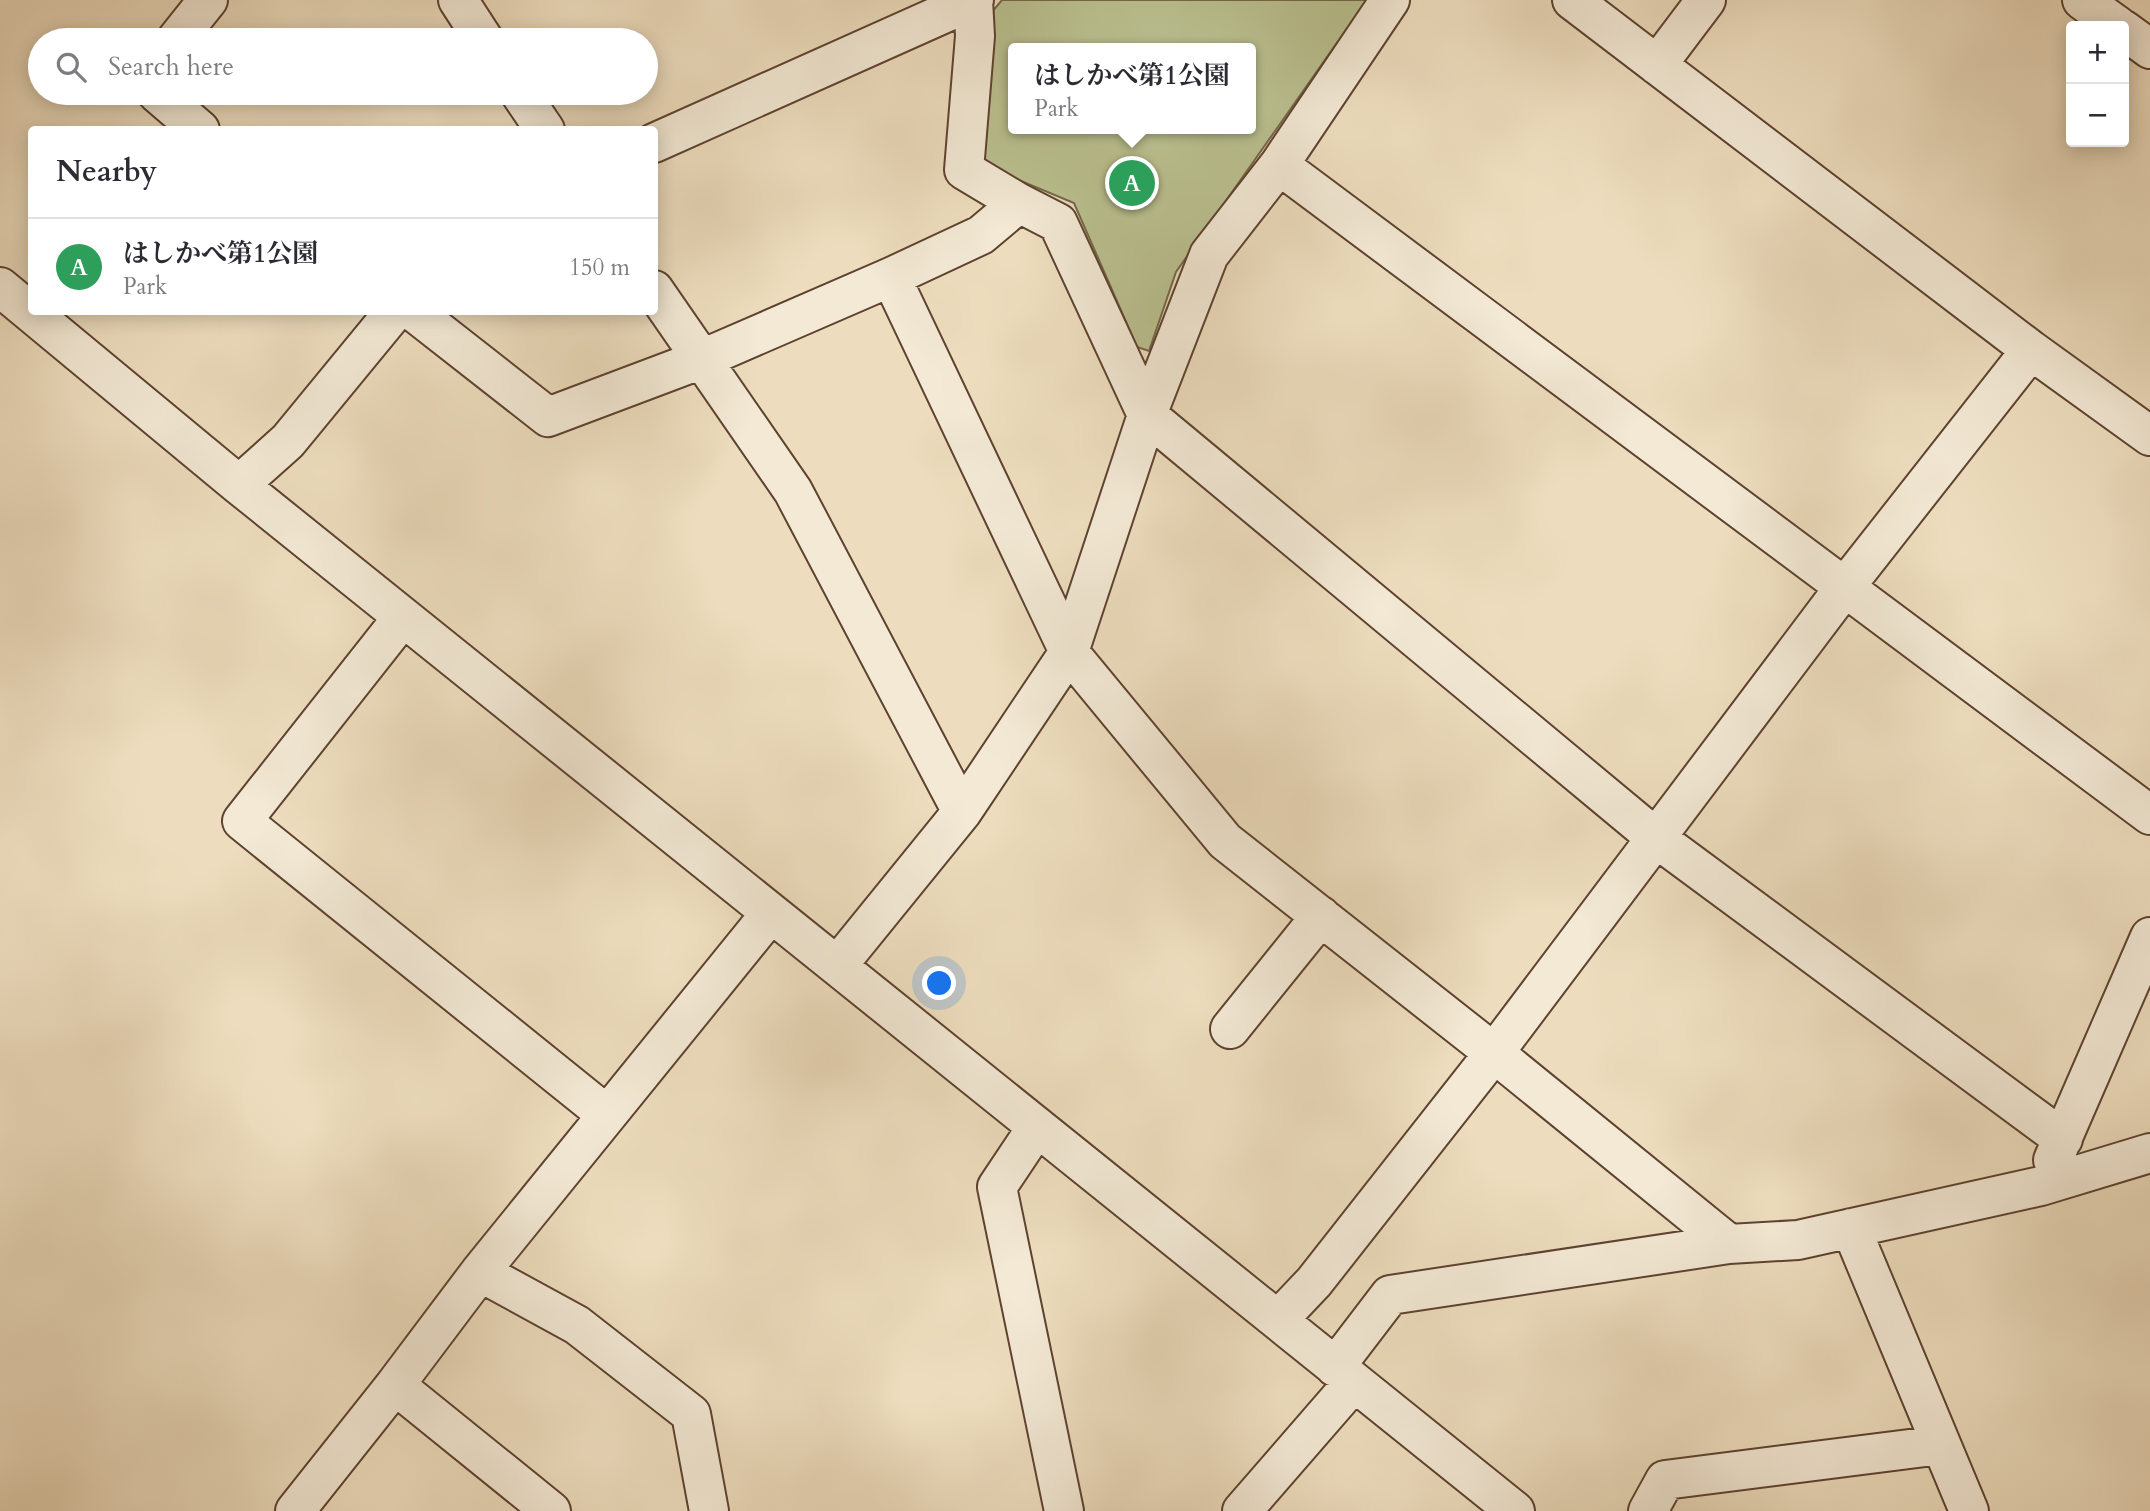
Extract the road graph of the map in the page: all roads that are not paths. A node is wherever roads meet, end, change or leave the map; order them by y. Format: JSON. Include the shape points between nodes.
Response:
{"nodes":[{"id":1,"x":208,"y":0,"type":"edge"},
{"id":2,"x":973,"y":0,"type":"edge"},
{"id":3,"x":1390,"y":0,"type":"edge"},
{"id":4,"x":1572,"y":0,"type":"edge"},
{"id":5,"x":1706,"y":0,"type":"edge"},
{"id":6,"x":2082,"y":0,"type":"edge"},
{"id":7,"x":459,"y":1,"type":"edge"},
{"id":8,"x":2111,"y":21,"type":"edge"},
{"id":9,"x":186,"y":28,"type":"edge"},
{"id":10,"x":476,"y":28,"type":"edge"},
{"id":11,"x":2129,"y":34,"type":"edge"},
{"id":12,"x":2150,"y":50,"type":"edge"},
{"id":13,"x":1657,"y":65,"type":"junction"},
{"id":14,"x":172,"y":105,"type":"edge"},
{"id":15,"x":528,"y":105,"type":"edge"},
{"id":16,"x":195,"y":126,"type":"edge"},
{"id":17,"x":542,"y":126,"type":"edge"},
{"id":18,"x":658,"y":141,"type":"edge"},
{"id":19,"x":1279,"y":165,"type":"junction"},
{"id":20,"x":1019,"y":204,"type":"junction"},
{"id":21,"x":891,"y":277,"type":"junction"},
{"id":22,"x":0,"y":287,"type":"edge"},
{"id":23,"x":658,"y":296,"type":"edge"},
{"id":24,"x":28,"y":310,"type":"edge"},
{"id":25,"x":34,"y":315,"type":"edge"},
{"id":26,"x":392,"y":315,"type":"edge"},
{"id":27,"x":418,"y":315,"type":"edge"},
{"id":28,"x":2031,"y":350,"type":"junction"},
{"id":29,"x":702,"y":359,"type":"junction"},
{"id":30,"x":1147,"y":415,"type":"junction"},
{"id":31,"x":2150,"y":436,"type":"edge"},
{"id":32,"x":239,"y":485,"type":"junction"},
{"id":33,"x":1844,"y":588,"type":"junction"},
{"id":34,"x":403,"y":617,"type":"junction"},
{"id":35,"x":1069,"y":652,"type":"junction"},
{"id":36,"x":962,"y":812,"type":"junction"},
{"id":37,"x":2150,"y":815,"type":"edge"},
{"id":38,"x":1656,"y":838,"type":"junction"},
{"id":39,"x":771,"y":913,"type":"junction"},
{"id":40,"x":1321,"y":916,"type":"junction"},
{"id":41,"x":2150,"y":937,"type":"edge"},
{"id":42,"x":837,"y":967,"type":"junction"},
{"id":43,"x":1230,"y":1029,"type":"dead end"},
{"id":44,"x":1494,"y":1053,"type":"junction"},
{"id":45,"x":607,"y":1115,"type":"junction"},
{"id":46,"x":1037,"y":1127,"type":"junction"},
{"id":47,"x":2063,"y":1139,"type":"junction"},
{"id":48,"x":2150,"y":1153,"type":"edge"},
{"id":49,"x":2041,"y":1186,"type":"junction"},
{"id":50,"x":1851,"y":1228,"type":"junction"},
{"id":51,"x":1729,"y":1244,"type":"junction"},
{"id":52,"x":481,"y":1272,"type":"junction"},
{"id":53,"x":1278,"y":1320,"type":"junction"},
{"id":54,"x":1345,"y":1374,"type":"junction"},
{"id":55,"x":395,"y":1385,"type":"junction"},
{"id":56,"x":1941,"y":1446,"type":"junction"},
{"id":57,"x":295,"y":1511,"type":"edge"},
{"id":58,"x":551,"y":1511,"type":"edge"},
{"id":59,"x":709,"y":1511,"type":"edge"},
{"id":60,"x":1064,"y":1511,"type":"edge"},
{"id":61,"x":1241,"y":1511,"type":"edge"},
{"id":62,"x":1515,"y":1511,"type":"edge"},
{"id":63,"x":1648,"y":1511,"type":"edge"},
{"id":64,"x":1969,"y":1511,"type":"edge"}],
"edges":[{"from":1,"to":9,"type":"street"},
{"from":2,"to":18,"type":"street"},
{"from":2,"to":20,"type":"street","via":[[975,36],[964,170]]},
{"from":3,"to":19,"type":"street"},
{"from":4,"to":13,"type":"street"},
{"from":5,"to":13,"type":"street"},
{"from":6,"to":8,"type":"street"},
{"from":7,"to":10,"type":"street"},
{"from":11,"to":12,"type":"street"},
{"from":13,"to":28,"type":"street"},
{"from":14,"to":16,"type":"street"},
{"from":15,"to":17,"type":"street"},
{"from":19,"to":30,"type":"street","via":[[1209,255]]},
{"from":19,"to":33,"type":"street"},
{"from":20,"to":21,"type":"street","via":[[981,235]]},
{"from":20,"to":30,"type":"street","via":[[1058,223]]},
{"from":21,"to":29,"type":"street"},
{"from":21,"to":35,"type":"street"},
{"from":22,"to":24,"type":"street"},
{"from":23,"to":29,"type":"street"},
{"from":25,"to":32,"type":"street"},
{"from":26,"to":32,"type":"street","via":[[288,442]]},
{"from":27,"to":29,"type":"street","via":[[548,416]]},
{"from":28,"to":31,"type":"street"},
{"from":28,"to":33,"type":"street"},
{"from":29,"to":36,"type":"street","via":[[793,491]]},
{"from":30,"to":35,"type":"street"},
{"from":30,"to":38,"type":"street"},
{"from":32,"to":34,"type":"street"},
{"from":33,"to":37,"type":"street"},
{"from":33,"to":38,"type":"street"},
{"from":34,"to":39,"type":"street"},
{"from":34,"to":45,"type":"street","via":[[242,821]]},
{"from":35,"to":36,"type":"street"},
{"from":35,"to":40,"type":"street","via":[[1225,841]]},
{"from":36,"to":42,"type":"street"},
{"from":38,"to":44,"type":"street"},
{"from":38,"to":47,"type":"street"},
{"from":39,"to":42,"type":"street"},
{"from":39,"to":45,"type":"street"},
{"from":40,"to":43,"type":"street"},
{"from":40,"to":44,"type":"street"},
{"from":41,"to":47,"type":"street"},
{"from":42,"to":46,"type":"street"},
{"from":44,"to":51,"type":"street"},
{"from":44,"to":53,"type":"street","via":[[1314,1282]]},
{"from":45,"to":52,"type":"street"},
{"from":46,"to":53,"type":"street"},
{"from":46,"to":60,"type":"street","via":[[997,1187]]},
{"from":47,"to":49,"type":"street"},
{"from":48,"to":49,"type":"street"},
{"from":49,"to":50,"type":"street"},
{"from":50,"to":51,"type":"street","via":[[1798,1240]]},
{"from":50,"to":56,"type":"street"},
{"from":51,"to":54,"type":"street","via":[[1390,1295]]},
{"from":52,"to":55,"type":"street"},
{"from":52,"to":59,"type":"street","via":[[577,1325],[691,1414]]},
{"from":53,"to":54,"type":"street"},
{"from":54,"to":61,"type":"street"},
{"from":54,"to":62,"type":"street"},
{"from":55,"to":57,"type":"street"},
{"from":55,"to":58,"type":"street"},
{"from":56,"to":63,"type":"street","via":[[1665,1480]]},
{"from":56,"to":64,"type":"street"}]}
